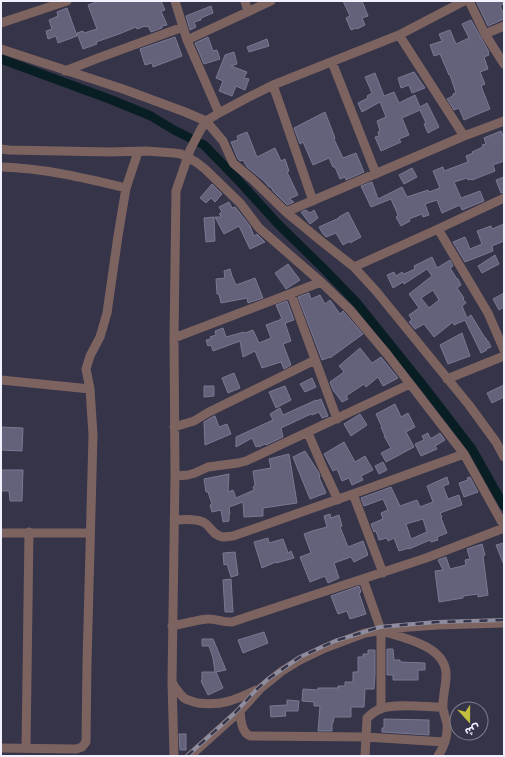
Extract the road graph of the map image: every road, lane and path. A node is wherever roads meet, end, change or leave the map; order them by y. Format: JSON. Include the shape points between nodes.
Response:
{"nodes":[{"id":1,"x":67,"y":1,"type":"edge"},
{"id":2,"x":175,"y":1,"type":"edge"},
{"id":3,"x":246,"y":1,"type":"edge"},
{"id":4,"x":271,"y":1,"type":"edge"},
{"id":5,"x":464,"y":1,"type":"edge"},
{"id":6,"x":469,"y":1,"type":"edge"},
{"id":7,"x":248,"y":12,"type":"junction"},
{"id":8,"x":1,"y":22,"type":"edge"},
{"id":9,"x":504,"y":26,"type":"edge"},
{"id":10,"x":183,"y":27,"type":"junction"},
{"id":11,"x":485,"y":34,"type":"junction"},
{"id":12,"x":399,"y":35,"type":"junction"},
{"id":13,"x":187,"y":40,"type":"junction"},
{"id":14,"x":1,"y":50,"type":"edge"},
{"id":15,"x":332,"y":62,"type":"junction"},
{"id":16,"x":504,"y":64,"type":"edge"},
{"id":17,"x":65,"y":71,"type":"junction"},
{"id":18,"x":273,"y":85,"type":"junction"},
{"id":19,"x":218,"y":113,"type":"junction"},
{"id":20,"x":504,"y":121,"type":"edge"},
{"id":21,"x":204,"y":125,"type":"junction"},
{"id":22,"x":464,"y":136,"type":"junction"},
{"id":23,"x":1,"y":149,"type":"edge"},
{"id":24,"x":138,"y":152,"type":"junction"},
{"id":25,"x":189,"y":154,"type":"junction"},
{"id":26,"x":1,"y":167,"type":"edge"},
{"id":27,"x":376,"y":174,"type":"junction"},
{"id":28,"x":126,"y":188,"type":"junction"},
{"id":29,"x":504,"y":198,"type":"edge"},
{"id":30,"x":313,"y":201,"type":"junction"},
{"id":31,"x":286,"y":212,"type":"junction"},
{"id":32,"x":438,"y":230,"type":"junction"},
{"id":33,"x":354,"y":267,"type":"junction"},
{"id":34,"x":321,"y":282,"type":"junction"},
{"id":35,"x":291,"y":294,"type":"junction"},
{"id":36,"x":174,"y":338,"type":"junction"},
{"id":37,"x":504,"y":350,"type":"edge"},
{"id":38,"x":504,"y":356,"type":"edge"},
{"id":39,"x":315,"y":360,"type":"junction"},
{"id":40,"x":447,"y":379,"type":"junction"},
{"id":41,"x":1,"y":380,"type":"edge"},
{"id":42,"x":410,"y":384,"type":"junction"},
{"id":43,"x":90,"y":389,"type":"junction"},
{"id":44,"x":337,"y":419,"type":"junction"},
{"id":45,"x":174,"y":427,"type":"junction"},
{"id":46,"x":308,"y":433,"type":"junction"},
{"id":47,"x":500,"y":440,"type":"edge"},
{"id":48,"x":464,"y":454,"type":"junction"},
{"id":49,"x":504,"y":457,"type":"edge"},
{"id":50,"x":174,"y":476,"type":"junction"},
{"id":51,"x":353,"y":494,"type":"junction"},
{"id":52,"x":338,"y":500,"type":"junction"},
{"id":53,"x":174,"y":520,"type":"junction"},
{"id":54,"x":504,"y":527,"type":"edge"},
{"id":55,"x":29,"y":532,"type":"junction"},
{"id":56,"x":1,"y":533,"type":"edge"},
{"id":57,"x":90,"y":533,"type":"junction"},
{"id":58,"x":383,"y":573,"type":"junction"},
{"id":59,"x":363,"y":579,"type":"junction"},
{"id":60,"x":504,"y":623,"type":"edge"},
{"id":61,"x":172,"y":626,"type":"junction"},
{"id":62,"x":381,"y":630,"type":"junction"},
{"id":63,"x":172,"y":682,"type":"junction"},
{"id":64,"x":261,"y":688,"type":"junction"},
{"id":65,"x":443,"y":707,"type":"junction"},
{"id":66,"x":381,"y":708,"type":"junction"},
{"id":67,"x":240,"y":710,"type":"junction"},
{"id":68,"x":366,"y":737,"type":"junction"},
{"id":69,"x":444,"y":742,"type":"junction"},
{"id":70,"x":1,"y":748,"type":"edge"},
{"id":71,"x":26,"y":748,"type":"junction"},
{"id":72,"x":174,"y":756,"type":"edge"},
{"id":73,"x":190,"y":756,"type":"edge"},
{"id":74,"x":365,"y":756,"type":"edge"},
{"id":75,"x":438,"y":756,"type":"edge"}],
"edges":[{"from":1,"to":8,"type":"street"},
{"from":2,"to":10,"type":"street"},
{"from":3,"to":7,"type":"street"},
{"from":4,"to":7,"type":"street"},
{"from":5,"to":12,"type":"street"},
{"from":6,"to":11,"type":"street"},
{"from":7,"to":13,"type":"street"},
{"from":9,"to":11,"type":"street"},
{"from":10,"to":13,"type":"street"},
{"from":10,"to":17,"type":"street"},
{"from":11,"to":16,"type":"street"},
{"from":12,"to":15,"type":"street"},
{"from":12,"to":22,"type":"street"},
{"from":13,"to":19,"type":"street"},
{"from":14,"to":17,"type":"street"},
{"from":15,"to":18,"type":"street"},
{"from":15,"to":27,"type":"street"},
{"from":17,"to":21,"type":"street","via":[[185,112]]},
{"from":18,"to":19,"type":"street"},
{"from":18,"to":30,"type":"street"},
{"from":19,"to":21,"type":"street"},
{"from":20,"to":22,"type":"street"},
{"from":21,"to":25,"type":"street"},
{"from":21,"to":31,"type":"street","via":[[223,141],[233,163]]},
{"from":22,"to":27,"type":"street"},
{"from":23,"to":24,"type":"street"},
{"from":24,"to":25,"type":"street"},
{"from":24,"to":28,"type":"street"},
{"from":25,"to":34,"type":"street","via":[[241,204],[259,228]]},
{"from":25,"to":36,"type":"street","via":[[176,190]]},
{"from":26,"to":28,"type":"street","via":[[86,178]]},
{"from":27,"to":30,"type":"street"},
{"from":28,"to":43,"type":"street","via":[[107,313],[86,369]]},
{"from":29,"to":32,"type":"street"},
{"from":30,"to":31,"type":"street"},
{"from":31,"to":33,"type":"street"},
{"from":32,"to":33,"type":"street"},
{"from":32,"to":37,"type":"street","via":[[488,313]]},
{"from":33,"to":40,"type":"street"},
{"from":34,"to":35,"type":"street"},
{"from":34,"to":42,"type":"street","via":[[350,310]]},
{"from":35,"to":36,"type":"street"},
{"from":35,"to":39,"type":"street"},
{"from":36,"to":45,"type":"street"},
{"from":38,"to":40,"type":"street"},
{"from":39,"to":44,"type":"street"},
{"from":39,"to":45,"type":"street","via":[[194,421]]},
{"from":40,"to":47,"type":"street"},
{"from":41,"to":43,"type":"street"},
{"from":42,"to":44,"type":"street"},
{"from":42,"to":48,"type":"street"},
{"from":43,"to":57,"type":"street","via":[[93,435]]},
{"from":44,"to":46,"type":"street"},
{"from":45,"to":50,"type":"street"},
{"from":46,"to":50,"type":"street","via":[[246,461]]},
{"from":46,"to":52,"type":"street"},
{"from":47,"to":49,"type":"street"},
{"from":48,"to":51,"type":"street"},
{"from":48,"to":54,"type":"street"},
{"from":50,"to":53,"type":"street"},
{"from":51,"to":52,"type":"street"},
{"from":51,"to":58,"type":"street"},
{"from":52,"to":53,"type":"street","via":[[233,536],[222,537],[215,534],[203,522]]},
{"from":53,"to":61,"type":"street"},
{"from":54,"to":58,"type":"street"},
{"from":55,"to":56,"type":"street"},
{"from":55,"to":57,"type":"street"},
{"from":55,"to":71,"type":"street"},
{"from":57,"to":71,"type":"street","via":[[86,742],[76,749]]},
{"from":58,"to":59,"type":"street"},
{"from":59,"to":61,"type":"street","via":[[232,622],[207,619]]},
{"from":59,"to":62,"type":"street"},
{"from":60,"to":62,"type":"street"},
{"from":61,"to":63,"type":"street"},
{"from":62,"to":64,"type":"street","via":[[353,637],[300,660]]},
{"from":62,"to":65,"type":"street","via":[[422,644],[439,657],[446,672]]},
{"from":62,"to":66,"type":"street"},
{"from":63,"to":64,"type":"street","via":[[184,699],[208,704],[230,702]]},
{"from":63,"to":72,"type":"street"},
{"from":64,"to":67,"type":"street"},
{"from":65,"to":66,"type":"street"},
{"from":65,"to":69,"type":"street","via":[[447,723]]},
{"from":66,"to":68,"type":"street","via":[[367,718]]},
{"from":67,"to":68,"type":"street","via":[[243,730],[250,736]]},
{"from":67,"to":73,"type":"street"},
{"from":68,"to":69,"type":"street"},
{"from":68,"to":74,"type":"street"},
{"from":69,"to":75,"type":"street"},
{"from":70,"to":71,"type":"street"}]}
